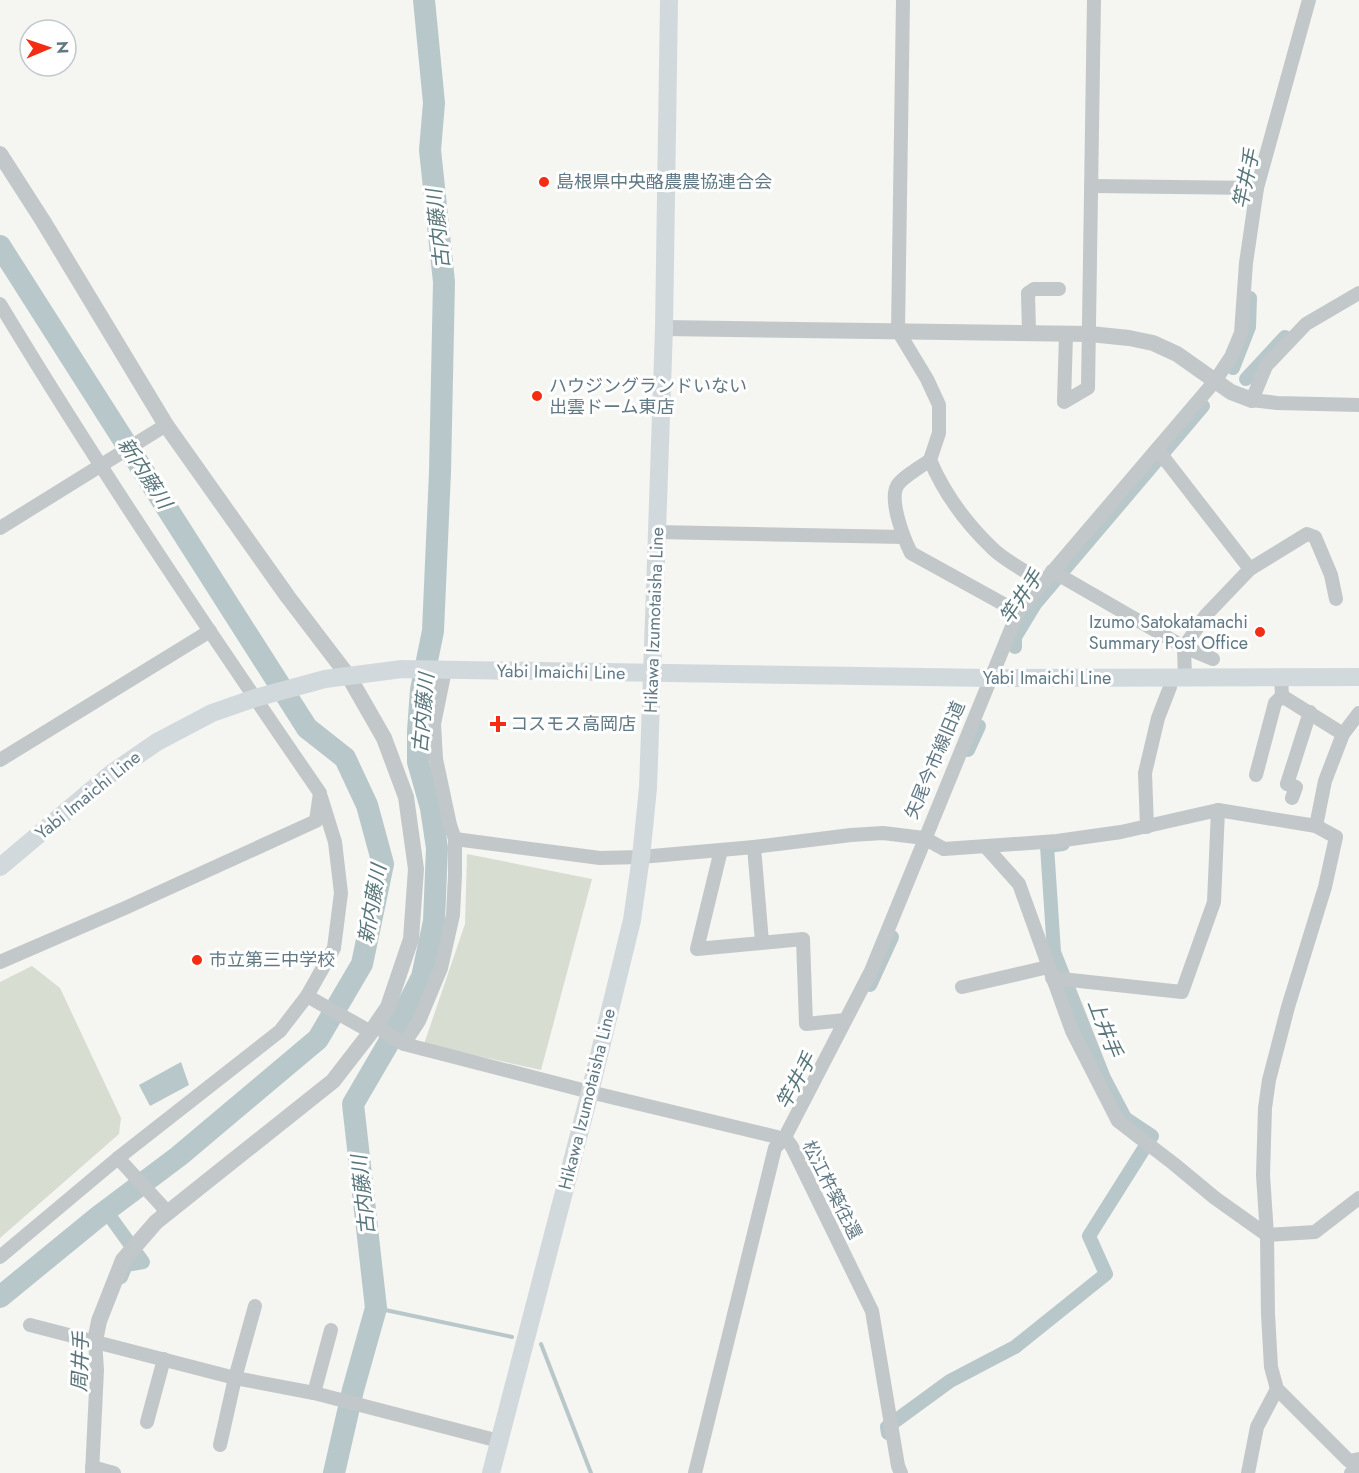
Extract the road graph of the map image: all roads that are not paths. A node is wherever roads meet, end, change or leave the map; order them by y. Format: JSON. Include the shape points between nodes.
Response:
{"nodes":[{"id":1,"x":669,"y":0,"type":"edge"},
{"id":2,"x":903,"y":0,"type":"edge"},
{"id":3,"x":1094,"y":0,"type":"edge"},
{"id":4,"x":1309,"y":0,"type":"edge"},
{"id":5,"x":0,"y":154,"type":"edge"},
{"id":6,"x":1093,"y":186,"type":"junction"},
{"id":7,"x":1257,"y":188,"type":"junction"},
{"id":8,"x":1059,"y":290,"type":"dead end"},
{"id":9,"x":1359,"y":293,"type":"edge"},
{"id":10,"x":0,"y":304,"type":"edge"},
{"id":11,"x":664,"y":328,"type":"junction"},
{"id":12,"x":898,"y":331,"type":"junction"},
{"id":13,"x":1029,"y":333,"type":"junction"},
{"id":14,"x":1066,"y":334,"type":"junction"},
{"id":15,"x":1090,"y":334,"type":"junction"},
{"id":16,"x":1215,"y":381,"type":"junction"},
{"id":17,"x":1252,"y":400,"type":"junction"},
{"id":18,"x":1359,"y":405,"type":"edge"},
{"id":19,"x":166,"y":425,"type":"junction"},
{"id":20,"x":1157,"y":449,"type":"junction"},
{"id":21,"x":930,"y":460,"type":"junction"},
{"id":22,"x":102,"y":466,"type":"junction"},
{"id":23,"x":0,"y":528,"type":"edge"},
{"id":24,"x":657,"y":532,"type":"junction"},
{"id":25,"x":903,"y":537,"type":"junction"},
{"id":26,"x":1251,"y":568,"type":"junction"},
{"id":27,"x":1052,"y":571,"type":"junction"},
{"id":28,"x":1042,"y":582,"type":"junction"},
{"id":29,"x":1336,"y":599,"type":"dead end"},
{"id":30,"x":1018,"y":612,"type":"junction"},
{"id":31,"x":210,"y":631,"type":"junction"},
{"id":32,"x":1184,"y":647,"type":"junction"},
{"id":33,"x":1214,"y":659,"type":"dead end"},
{"id":34,"x":445,"y":670,"type":"junction"},
{"id":35,"x":652,"y":674,"type":"junction"},
{"id":36,"x":349,"y":677,"type":"junction"},
{"id":37,"x":1281,"y":677,"type":"junction"},
{"id":38,"x":1359,"y":677,"type":"edge"},
{"id":39,"x":991,"y":678,"type":"junction"},
{"id":40,"x":1177,"y":678,"type":"junction"},
{"id":41,"x":1282,"y":696,"type":"junction"},
{"id":42,"x":255,"y":698,"type":"junction"},
{"id":43,"x":1310,"y":712,"type":"junction"},
{"id":44,"x":1359,"y":713,"type":"edge"},
{"id":45,"x":1343,"y":734,"type":"junction"},
{"id":46,"x":0,"y":760,"type":"edge"},
{"id":47,"x":1256,"y":775,"type":"dead end"},
{"id":48,"x":320,"y":793,"type":"junction"},
{"id":49,"x":1292,"y":798,"type":"dead end"},
{"id":50,"x":1218,"y":810,"type":"junction"},
{"id":51,"x":1316,"y":826,"type":"junction"},
{"id":52,"x":1147,"y":827,"type":"junction"},
{"id":53,"x":924,"y":838,"type":"junction"},
{"id":54,"x":455,"y":839,"type":"junction"},
{"id":55,"x":753,"y":847,"type":"junction"},
{"id":56,"x":986,"y":847,"type":"junction"},
{"id":57,"x":721,"y":850,"type":"junction"},
{"id":58,"x":641,"y":857,"type":"junction"},
{"id":59,"x":0,"y":867,"type":"edge"},
{"id":60,"x":762,"y":942,"type":"junction"},
{"id":61,"x":0,"y":962,"type":"edge"},
{"id":62,"x":1050,"y":972,"type":"junction"},
{"id":63,"x":962,"y":987,"type":"dead end"},
{"id":64,"x":307,"y":996,"type":"junction"},
{"id":65,"x":845,"y":1020,"type":"junction"},
{"id":66,"x":373,"y":1029,"type":"junction"},
{"id":67,"x":404,"y":1044,"type":"junction"},
{"id":68,"x":590,"y":1092,"type":"junction"},
{"id":69,"x":783,"y":1139,"type":"junction"},
{"id":70,"x":120,"y":1160,"type":"junction"},
{"id":71,"x":1359,"y":1198,"type":"edge"},
{"id":72,"x":163,"y":1210,"type":"junction"},
{"id":73,"x":1267,"y":1235,"type":"junction"},
{"id":74,"x":0,"y":1257,"type":"edge"},
{"id":75,"x":255,"y":1306,"type":"dead end"},
{"id":76,"x":30,"y":1325,"type":"dead end"},
{"id":77,"x":331,"y":1330,"type":"dead end"},
{"id":78,"x":95,"y":1341,"type":"junction"},
{"id":79,"x":164,"y":1359,"type":"junction"},
{"id":80,"x":235,"y":1378,"type":"junction"},
{"id":81,"x":1277,"y":1389,"type":"junction"},
{"id":82,"x":314,"y":1393,"type":"junction"},
{"id":83,"x":147,"y":1422,"type":"dead end"},
{"id":84,"x":499,"y":1441,"type":"junction"},
{"id":85,"x":220,"y":1445,"type":"dead end"},
{"id":86,"x":1355,"y":1467,"type":"edge"},
{"id":87,"x":92,"y":1470,"type":"edge"},
{"id":88,"x":114,"y":1473,"type":"edge"},
{"id":89,"x":491,"y":1473,"type":"edge"},
{"id":90,"x":695,"y":1473,"type":"edge"},
{"id":91,"x":901,"y":1473,"type":"edge"},
{"id":92,"x":1248,"y":1473,"type":"edge"}],
"edges":[{"from":1,"to":11,"type":"main road","name":"Hikawa Izumotaisha Line"},
{"from":2,"to":12,"type":"street"},
{"from":3,"to":6,"type":"street"},
{"from":4,"to":7,"type":"street"},
{"from":5,"to":19,"type":"street"},
{"from":6,"to":7,"type":"street"},
{"from":6,"to":15,"type":"street"},
{"from":7,"to":16,"type":"street","via":[[1241,333]]},
{"from":8,"to":13,"type":"street","via":[[1034,289],[1028,293]]},
{"from":9,"to":17,"type":"street","via":[[1306,324],[1266,366]]},
{"from":10,"to":22,"type":"street"},
{"from":11,"to":12,"type":"street"},
{"from":11,"to":24,"type":"main road","name":"Hikawa Izumotaisha Line"},
{"from":12,"to":13,"type":"street"},
{"from":12,"to":21,"type":"street","via":[[939,405],[939,433]]},
{"from":13,"to":14,"type":"street"},
{"from":14,"to":15,"type":"street"},
{"from":14,"to":15,"type":"street","via":[[1064,402],[1088,388]]},
{"from":15,"to":16,"type":"street","via":[[1153,343],[1177,354]]},
{"from":16,"to":17,"type":"street"},
{"from":16,"to":20,"type":"street","name":"矢尾今市線旧道"},
{"from":17,"to":18,"type":"street"},
{"from":19,"to":22,"type":"street"},
{"from":19,"to":36,"type":"street"},
{"from":20,"to":26,"type":"street"},
{"from":20,"to":27,"type":"street","name":"矢尾今市線旧道"},
{"from":21,"to":25,"type":"street","via":[[897,484],[894,495]]},
{"from":21,"to":28,"type":"street","via":[[951,499],[993,549]]},
{"from":22,"to":23,"type":"street"},
{"from":22,"to":31,"type":"street"},
{"from":24,"to":25,"type":"street"},
{"from":24,"to":35,"type":"main road","name":"Hikawa Izumotaisha Line"},
{"from":25,"to":30,"type":"street","via":[[911,553]]},
{"from":26,"to":29,"type":"street","via":[[1307,534],[1315,537]]},
{"from":26,"to":32,"type":"street","via":[[1206,615]]},
{"from":27,"to":28,"type":"street","name":"矢尾今市線旧道"},
{"from":27,"to":32,"type":"street"},
{"from":28,"to":30,"type":"street","name":"矢尾今市線旧道"},
{"from":30,"to":39,"type":"street","name":"矢尾今市線旧道"},
{"from":31,"to":42,"type":"street"},
{"from":31,"to":46,"type":"street"},
{"from":32,"to":33,"type":"street"},
{"from":32,"to":40,"type":"street"},
{"from":34,"to":35,"type":"main road","name":"Yabi Imaichi Line"},
{"from":34,"to":36,"type":"main road","name":"Yabi Imaichi Line","via":[[402,669]]},
{"from":34,"to":54,"type":"street","via":[[434,724],[436,759]]},
{"from":35,"to":39,"type":"main road","name":"Yabi Imaichi Line"},
{"from":35,"to":58,"type":"main road","name":"Hikawa Izumotaisha Line"},
{"from":36,"to":42,"type":"main road","name":"Yabi Imaichi Line","via":[[326,679]]},
{"from":36,"to":66,"type":"street","via":[[384,738],[406,797],[416,869],[411,939],[388,1007]]},
{"from":37,"to":38,"type":"main road","name":"Yabi Imaichi Line"},
{"from":37,"to":40,"type":"main road","name":"Yabi Imaichi Line"},
{"from":37,"to":41,"type":"street"},
{"from":39,"to":40,"type":"main road","name":"Yabi Imaichi Line"},
{"from":39,"to":53,"type":"street","name":"矢尾今市線旧道"},
{"from":40,"to":52,"type":"street","via":[[1158,718],[1145,773]]},
{"from":41,"to":43,"type":"street"},
{"from":41,"to":47,"type":"street","via":[[1275,703]]},
{"from":42,"to":48,"type":"street"},
{"from":42,"to":59,"type":"main road","name":"Yabi Imaichi Line","via":[[212,713],[157,742],[112,773]]},
{"from":43,"to":45,"type":"street"},
{"from":43,"to":49,"type":"street","via":[[1287,784],[1296,787]]},
{"from":44,"to":45,"type":"street"},
{"from":45,"to":51,"type":"street","via":[[1325,781]]},
{"from":48,"to":61,"type":"street","via":[[316,821]]},
{"from":48,"to":64,"type":"street","via":[[335,842],[341,893],[334,948]]},
{"from":50,"to":51,"type":"street"},
{"from":50,"to":52,"type":"street"},
{"from":50,"to":62,"type":"street","via":[[1214,902],[1182,992]]},
{"from":51,"to":73,"type":"street","via":[[1336,837],[1269,1080],[1263,1175]]},
{"from":52,"to":56,"type":"street"},
{"from":53,"to":55,"type":"street","name":"矢尾今市線旧道","via":[[883,833]]},
{"from":53,"to":56,"type":"street","via":[[944,849]]},
{"from":53,"to":65,"type":"street","name":"松江杵築往還","via":[[871,970]]},
{"from":54,"to":58,"type":"street","name":"矢尾今市線旧道","via":[[600,858]]},
{"from":54,"to":67,"type":"street","via":[[453,915],[441,968],[419,1021]]},
{"from":55,"to":57,"type":"street","name":"矢尾今市線旧道"},
{"from":55,"to":60,"type":"street"},
{"from":56,"to":62,"type":"street","via":[[1019,884]]},
{"from":57,"to":58,"type":"street","name":"矢尾今市線旧道"},
{"from":57,"to":60,"type":"street","via":[[697,949]]},
{"from":58,"to":68,"type":"main road","name":"Hikawa Izumotaisha Line","via":[[632,920]]},
{"from":60,"to":65,"type":"street","via":[[803,939],[806,1024]]},
{"from":62,"to":63,"type":"street"},
{"from":62,"to":73,"type":"street","via":[[1072,1031],[1118,1121]]},
{"from":64,"to":66,"type":"street"},
{"from":64,"to":70,"type":"street","via":[[280,1031]]},
{"from":65,"to":69,"type":"street","name":"松江杵築往還"},
{"from":66,"to":67,"type":"street"},
{"from":66,"to":72,"type":"street","via":[[333,1080]]},
{"from":67,"to":68,"type":"street"},
{"from":68,"to":69,"type":"street"},
{"from":68,"to":84,"type":"main road","name":"Hikawa Izumotaisha Line"},
{"from":69,"to":90,"type":"street","via":[[775,1148]]},
{"from":69,"to":91,"type":"street","name":"松江杵築往還","via":[[792,1147],[872,1311]]},
{"from":70,"to":72,"type":"street"},
{"from":70,"to":74,"type":"street"},
{"from":71,"to":73,"type":"street","via":[[1315,1232]]},
{"from":72,"to":78,"type":"street","via":[[123,1260]]},
{"from":73,"to":81,"type":"street","via":[[1271,1367]]},
{"from":75,"to":80,"type":"street"},
{"from":76,"to":78,"type":"street"},
{"from":77,"to":82,"type":"street"},
{"from":78,"to":79,"type":"street"},
{"from":78,"to":87,"type":"street"},
{"from":79,"to":80,"type":"street"},
{"from":79,"to":83,"type":"street"},
{"from":80,"to":82,"type":"street"},
{"from":80,"to":85,"type":"street"},
{"from":81,"to":86,"type":"street"},
{"from":81,"to":92,"type":"street","via":[[1257,1427]]},
{"from":82,"to":84,"type":"street"},
{"from":84,"to":89,"type":"main road","name":"Hikawa Izumotaisha Line"},
{"from":87,"to":88,"type":"street"}]}
